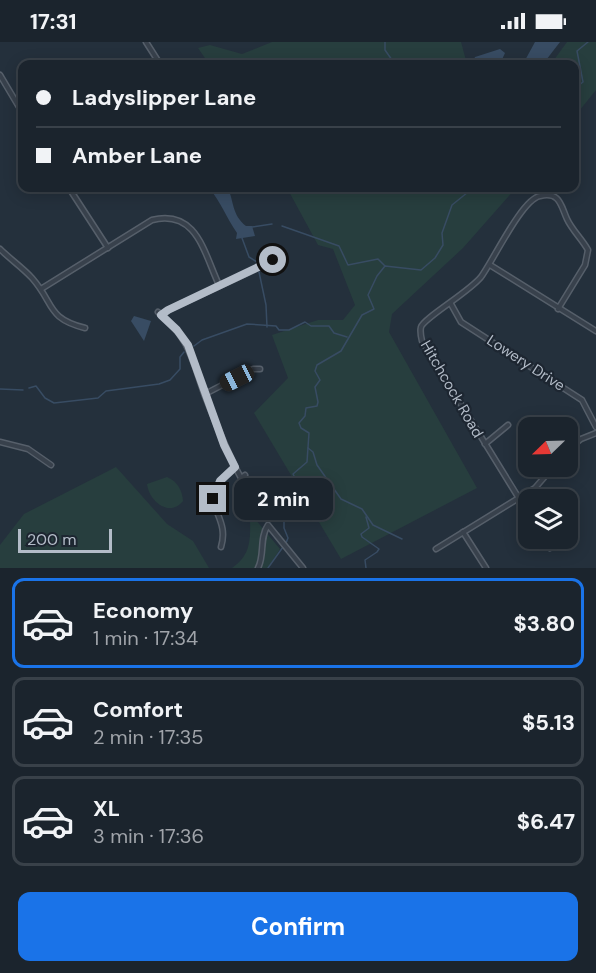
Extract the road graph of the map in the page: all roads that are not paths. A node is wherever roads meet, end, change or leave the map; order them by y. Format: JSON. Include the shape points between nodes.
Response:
{"nodes":[{"id":1,"x":146,"y":42,"type":"edge"},
{"id":2,"x":157,"y":60,"type":"edge"},
{"id":3,"x":0,"y":75,"type":"edge"},
{"id":4,"x":18,"y":105,"type":"edge"},
{"id":5,"x":72,"y":192,"type":"edge"},
{"id":6,"x":108,"y":248,"type":"junction"},
{"id":7,"x":0,"y":249,"type":"edge"},
{"id":8,"x":279,"y":258,"type":"dead end"},
{"id":9,"x":490,"y":265,"type":"junction"},
{"id":10,"x":219,"y":285,"type":"junction"},
{"id":11,"x":41,"y":289,"type":"junction"},
{"id":12,"x":451,"y":304,"type":"junction"},
{"id":13,"x":558,"y":309,"type":"junction"},
{"id":14,"x":85,"y":328,"type":"dead end"},
{"id":15,"x":596,"y":331,"type":"edge"},
{"id":16,"x":261,"y":369,"type":"dead end"},
{"id":17,"x":205,"y":394,"type":"junction"},
{"id":18,"x":508,"y":425,"type":"dead end"},
{"id":19,"x":596,"y":427,"type":"edge"},
{"id":20,"x":596,"y":433,"type":"edge"},
{"id":21,"x":578,"y":441,"type":"edge"},
{"id":22,"x":0,"y":442,"type":"edge"},
{"id":23,"x":484,"y":444,"type":"junction"},
{"id":24,"x":51,"y":465,"type":"dead end"},
{"id":25,"x":235,"y":467,"type":"junction"},
{"id":26,"x":244,"y":475,"type":"dead end"},
{"id":27,"x":546,"y":477,"type":"edge"},
{"id":28,"x":532,"y":489,"type":"edge"},
{"id":29,"x":518,"y":496,"type":"edge"},
{"id":30,"x":518,"y":499,"type":"edge"},
{"id":31,"x":463,"y":532,"type":"junction"},
{"id":32,"x":220,"y":547,"type":"dead end"},
{"id":33,"x":436,"y":549,"type":"dead end"},
{"id":34,"x":258,"y":568,"type":"edge"},
{"id":35,"x":303,"y":568,"type":"edge"},
{"id":36,"x":486,"y":568,"type":"edge"}],
"edges":[{"from":1,"to":2,"type":"street"},
{"from":3,"to":4,"type":"street"},
{"from":5,"to":6,"type":"street"},
{"from":6,"to":10,"type":"street","via":[[152,220],[176,218],[193,230]]},
{"from":6,"to":11,"type":"street"},
{"from":7,"to":11,"type":"street"},
{"from":8,"to":10,"type":"street"},
{"from":9,"to":12,"type":"street","name":"Hitchcock Road","via":[[474,286]]},
{"from":9,"to":13,"type":"street"},
{"from":9,"to":13,"type":"street","name":"Hitchcock Road","via":[[527,204],[539,196],[554,197],[564,206],[567,220],[588,250],[585,265]]},
{"from":10,"to":17,"type":"street","via":[[159,314],[188,345]]},
{"from":11,"to":14,"type":"street","via":[[53,313],[67,323]]},
{"from":12,"to":19,"type":"street","name":"Lowery Drive","via":[[461,322],[582,400]]},
{"from":12,"to":23,"type":"street","name":"Hitchcock Road","via":[[427,319],[420,328],[422,341]]},
{"from":13,"to":15,"type":"street"},
{"from":16,"to":17,"type":"street","via":[[253,369]]},
{"from":17,"to":25,"type":"street"},
{"from":18,"to":23,"type":"street"},
{"from":20,"to":21,"type":"street"},
{"from":22,"to":24,"type":"street","via":[[28,449]]},
{"from":23,"to":29,"type":"street","name":"Hitchcock Road"},
{"from":25,"to":26,"type":"street","via":[[241,478]]},
{"from":25,"to":32,"type":"street","via":[[220,481],[213,499],[223,533]]},
{"from":27,"to":28,"type":"street"},
{"from":30,"to":31,"type":"street"},
{"from":31,"to":33,"type":"street"},
{"from":31,"to":36,"type":"street"},
{"from":34,"to":35,"type":"street","via":[[267,525]]}]}
